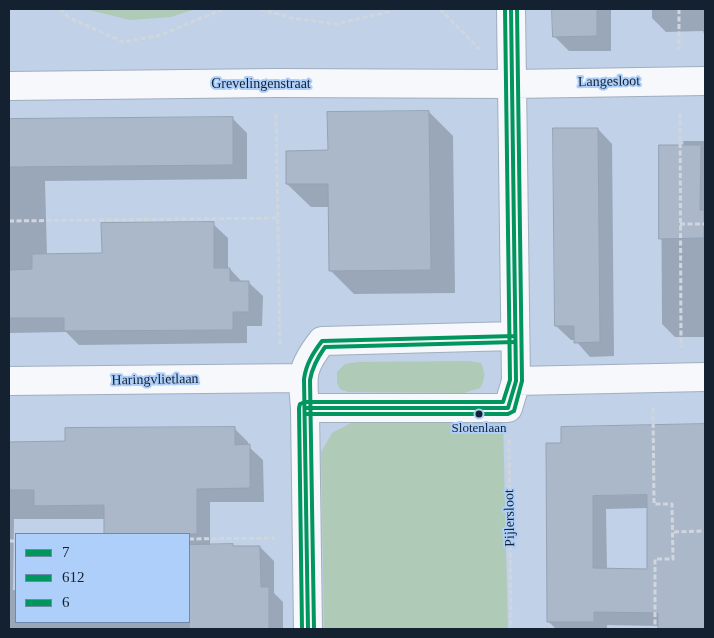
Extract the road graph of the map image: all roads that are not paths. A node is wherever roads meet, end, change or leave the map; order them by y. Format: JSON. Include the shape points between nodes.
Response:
{"nodes":[{"id":1,"x":511,"y":9,"type":"edge"},
{"id":2,"x":692,"y":80,"type":"edge"},
{"id":3,"x":512,"y":84,"type":"junction"},
{"id":4,"x":9,"y":86,"type":"edge"},
{"id":5,"x":514,"y":336,"type":"junction"},
{"id":6,"x":693,"y":377,"type":"edge"},
{"id":7,"x":292,"y":378,"type":"junction"},
{"id":8,"x":9,"y":381,"type":"edge"},
{"id":9,"x":516,"y":381,"type":"junction"},
{"id":10,"x":305,"y":408,"type":"junction"},
{"id":11,"x":308,"y":629,"type":"edge"}],
"edges":[{"from":1,"to":3,"type":"street"},
{"from":2,"to":3,"type":"street","name":"Langesloot"},
{"from":3,"to":4,"type":"street","name":"Grevelingenstraat"},
{"from":3,"to":5,"type":"street"},
{"from":5,"to":7,"type":"street","via":[[322,341]]},
{"from":5,"to":9,"type":"street"},
{"from":6,"to":9,"type":"street"},
{"from":7,"to":8,"type":"street","name":"Haringvlietlaan"},
{"from":7,"to":10,"type":"street"},
{"from":9,"to":10,"type":"street","via":[[508,408]]},
{"from":10,"to":11,"type":"street"}]}
